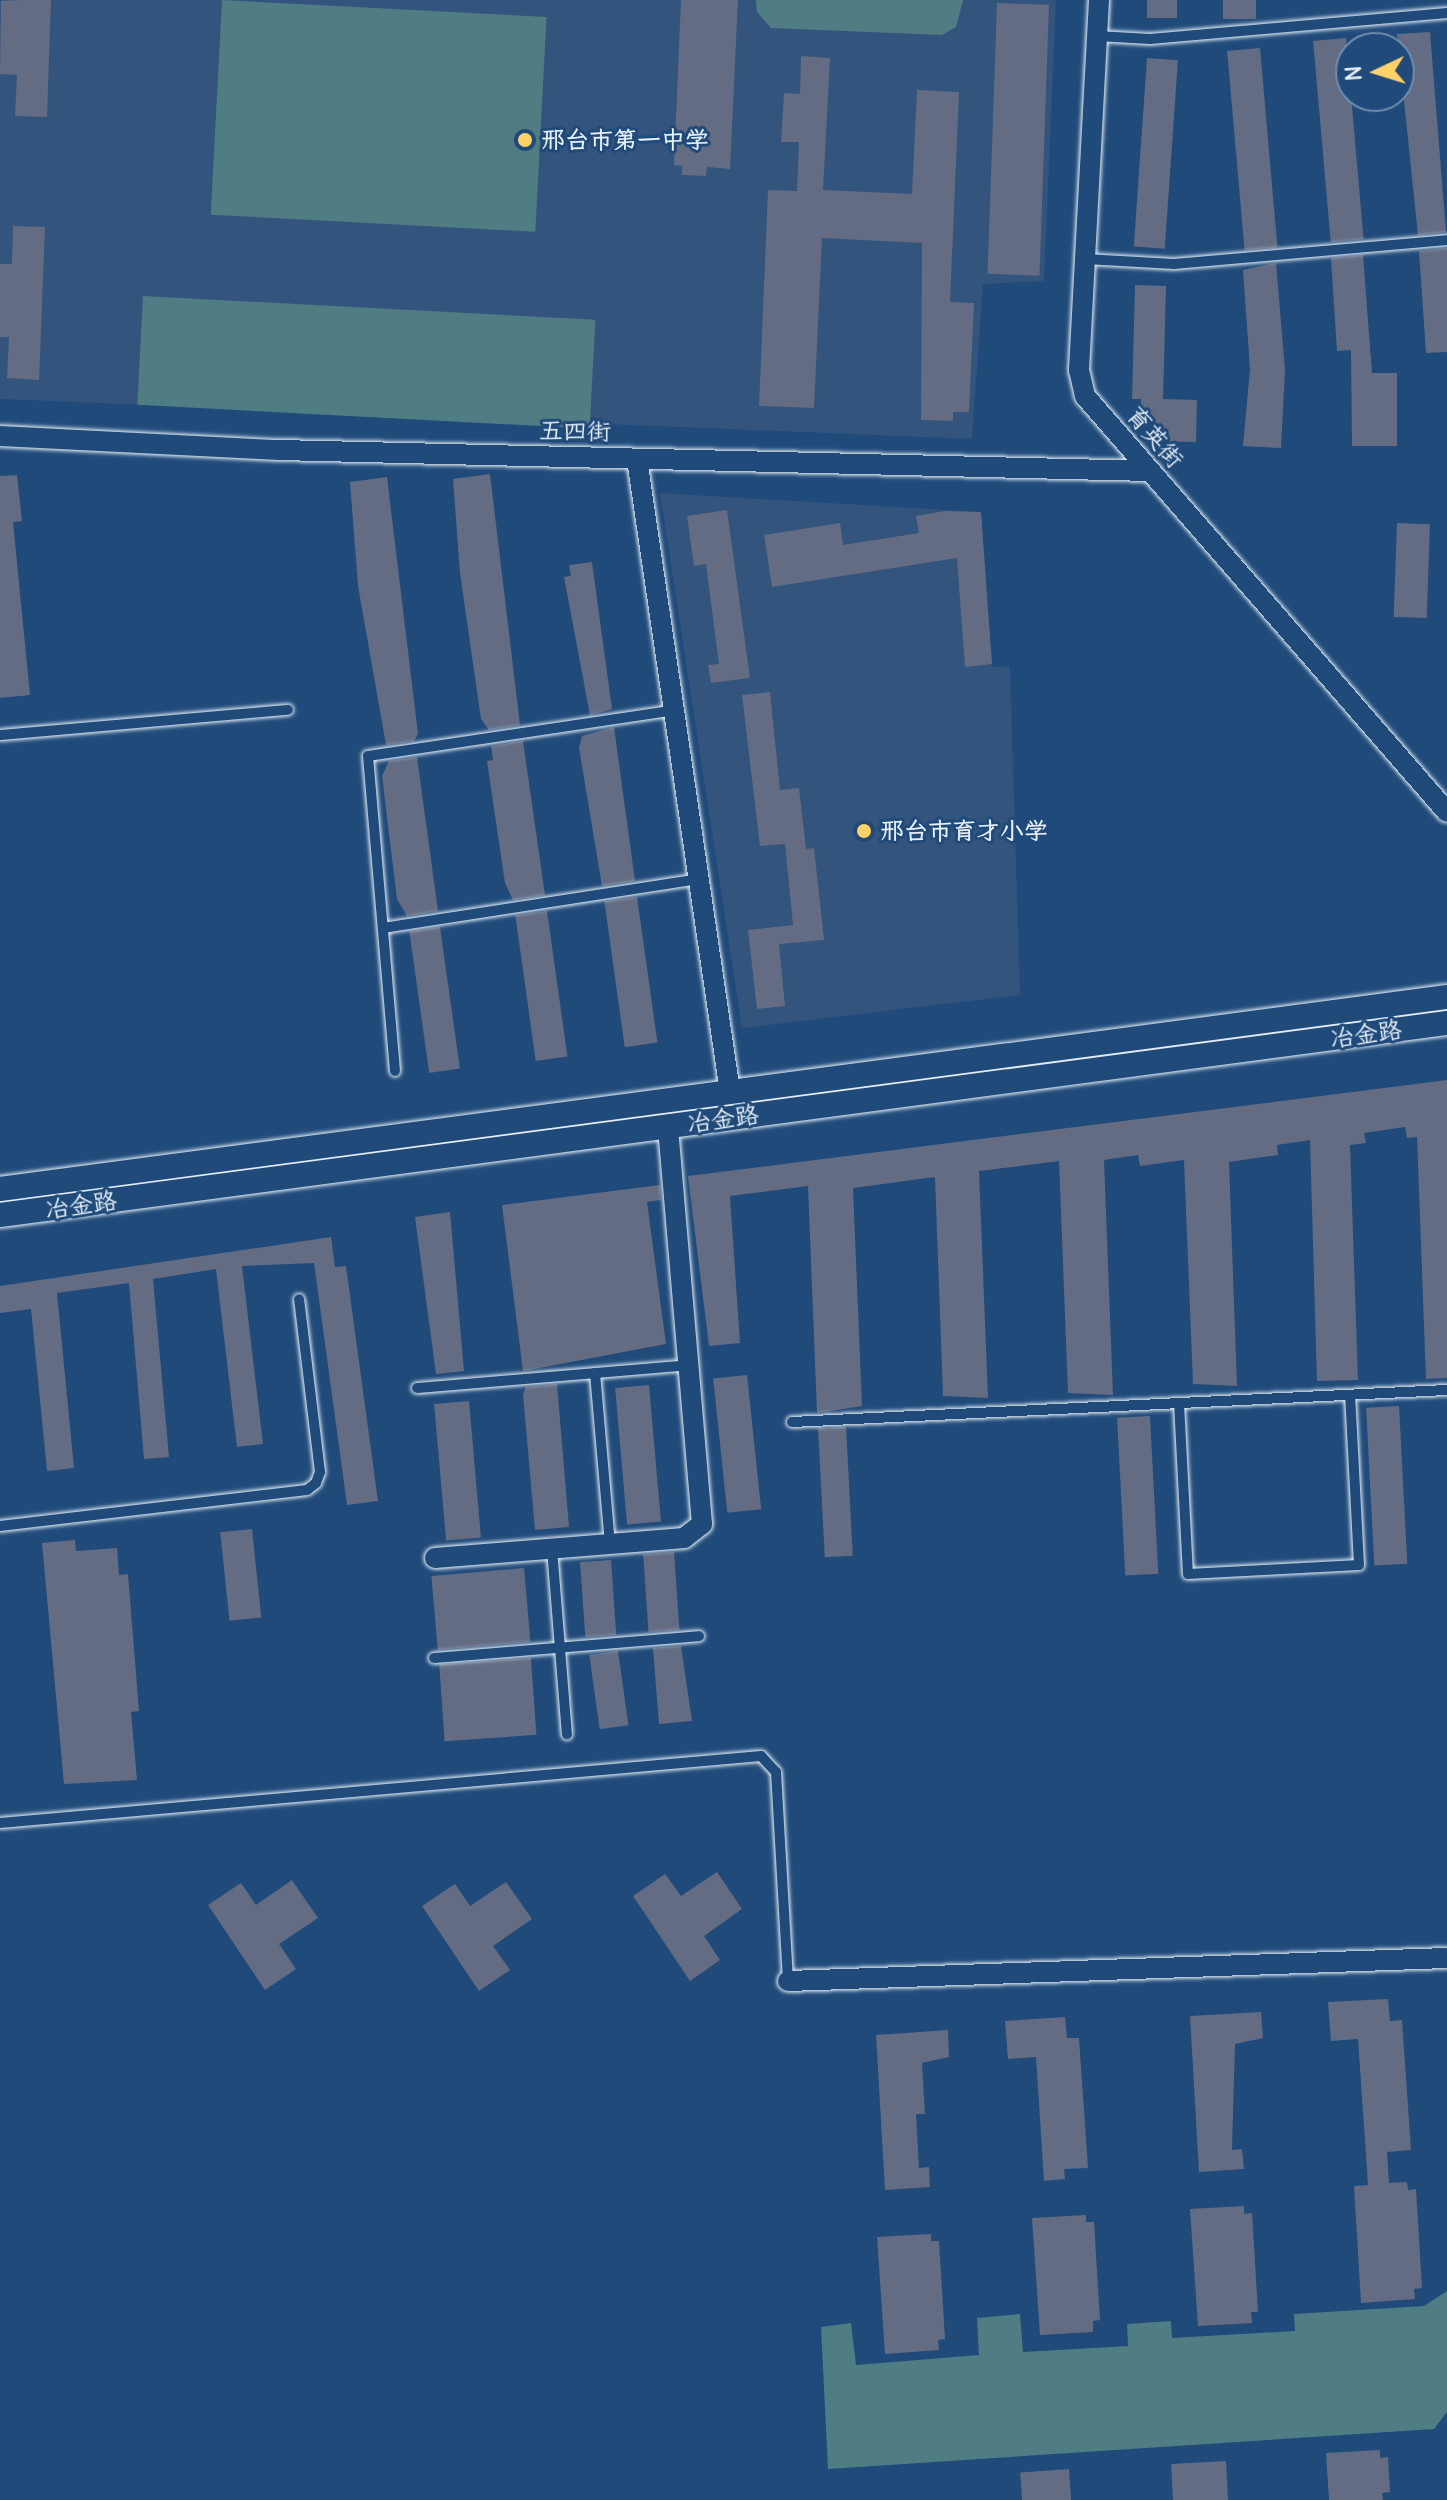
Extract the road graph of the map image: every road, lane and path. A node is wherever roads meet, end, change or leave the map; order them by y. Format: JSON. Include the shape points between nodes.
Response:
{"nodes":[{"id":1,"x":1099,"y":0,"type":"edge"},
{"id":2,"x":1447,"y":13,"type":"edge"},
{"id":3,"x":1097,"y":36,"type":"junction"},
{"id":4,"x":1447,"y":240,"type":"edge"},
{"id":5,"x":1085,"y":259,"type":"junction"},
{"id":6,"x":0,"y":436,"type":"edge"},
{"id":7,"x":637,"y":459,"type":"junction"},
{"id":8,"x":1149,"y":471,"type":"junction"},
{"id":9,"x":288,"y":710,"type":"dead end"},
{"id":10,"x":674,"y":710,"type":"junction"},
{"id":11,"x":0,"y":735,"type":"edge"},
{"id":12,"x":1447,"y":812,"type":"edge"},
{"id":13,"x":698,"y":879,"type":"junction"},
{"id":14,"x":383,"y":928,"type":"junction"},
{"id":15,"x":1447,"y":997,"type":"edge"},
{"id":16,"x":1447,"y":1023,"type":"edge"},
{"id":17,"x":395,"y":1071,"type":"dead end"},
{"id":18,"x":730,"y":1092,"type":"junction"},
{"id":19,"x":668,"y":1126,"type":"junction"},
{"id":20,"x":0,"y":1189,"type":"edge"},
{"id":21,"x":0,"y":1215,"type":"edge"},
{"id":22,"x":299,"y":1299,"type":"dead end"},
{"id":23,"x":689,"y":1365,"type":"junction"},
{"id":24,"x":595,"y":1373,"type":"junction"},
{"id":25,"x":417,"y":1388,"type":"dead end"},
{"id":26,"x":1447,"y":1390,"type":"edge"},
{"id":27,"x":1350,"y":1395,"type":"junction"},
{"id":28,"x":1179,"y":1403,"type":"junction"},
{"id":29,"x":792,"y":1422,"type":"dead end"},
{"id":30,"x":0,"y":1526,"type":"edge"},
{"id":31,"x":610,"y":1544,"type":"junction"},
{"id":32,"x":552,"y":1549,"type":"junction"},
{"id":33,"x":435,"y":1558,"type":"dead end"},
{"id":34,"x":699,"y":1636,"type":"dead end"},
{"id":35,"x":560,"y":1647,"type":"junction"},
{"id":36,"x":434,"y":1658,"type":"dead end"},
{"id":37,"x":567,"y":1734,"type":"dead end"},
{"id":38,"x":0,"y":1823,"type":"edge"},
{"id":39,"x":1447,"y":1958,"type":"edge"},
{"id":40,"x":788,"y":1981,"type":"joint"}],
"edges":[{"from":1,"to":3,"type":"street","name":"育英街"},
{"from":2,"to":3,"type":"lane","via":[[1150,39]]},
{"from":3,"to":5,"type":"street","name":"育英街"},
{"from":4,"to":5,"type":"lane","via":[[1174,264]]},
{"from":5,"to":8,"type":"street","name":"育英街","via":[[1081,385]]},
{"from":6,"to":7,"type":"street","name":"五四街"},
{"from":7,"to":8,"type":"street","name":"五四街"},
{"from":7,"to":10,"type":"street"},
{"from":8,"to":12,"type":"street","name":"育英街"},
{"from":9,"to":11,"type":"lane"},
{"from":10,"to":13,"type":"street"},
{"from":10,"to":14,"type":"lane","via":[[368,756]]},
{"from":13,"to":14,"type":"lane"},
{"from":13,"to":18,"type":"street"},
{"from":14,"to":17,"type":"lane"},
{"from":15,"to":18,"type":"street","name":"冶金路"},
{"from":16,"to":19,"type":"street","name":"冶金路"},
{"from":18,"to":20,"type":"street","name":"冶金路"},
{"from":19,"to":21,"type":"street","name":"冶金路"},
{"from":19,"to":23,"type":"street"},
{"from":22,"to":30,"type":"lane","via":[[320,1472],[307,1490]]},
{"from":23,"to":24,"type":"lane"},
{"from":23,"to":31,"type":"street","via":[[702,1524],[684,1538]]},
{"from":24,"to":25,"type":"lane"},
{"from":24,"to":31,"type":"lane"},
{"from":26,"to":27,"type":"lane"},
{"from":27,"to":28,"type":"lane"},
{"from":27,"to":28,"type":"lane","via":[[1359,1565],[1188,1574]]},
{"from":28,"to":29,"type":"lane"},
{"from":31,"to":32,"type":"street"},
{"from":32,"to":33,"type":"street"},
{"from":32,"to":35,"type":"lane"},
{"from":34,"to":35,"type":"lane"},
{"from":35,"to":36,"type":"lane"},
{"from":35,"to":37,"type":"lane"},
{"from":38,"to":40,"type":"lane","via":[[761,1756],[776,1772]]},
{"from":39,"to":40,"type":"street"}]}
